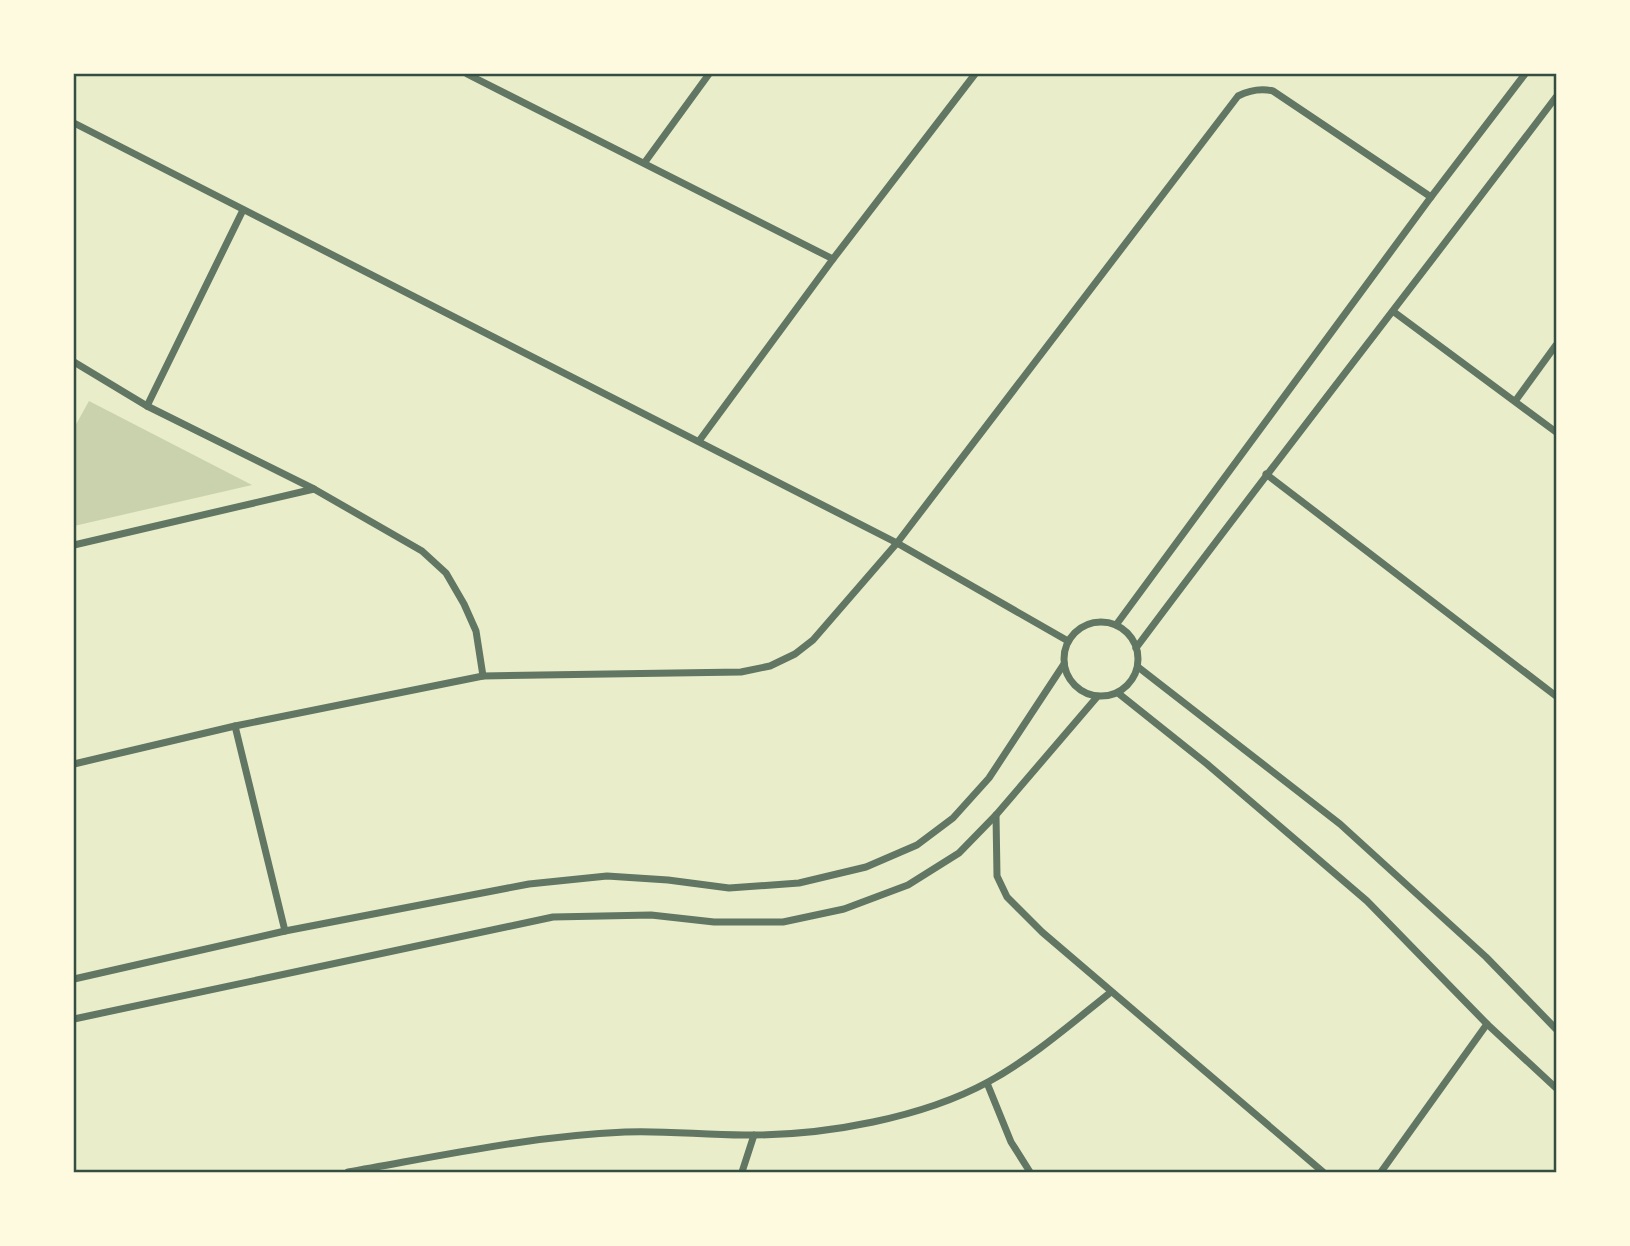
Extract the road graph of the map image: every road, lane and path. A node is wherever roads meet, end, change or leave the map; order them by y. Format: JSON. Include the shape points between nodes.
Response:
{"nodes":[{"id":1,"x":467,"y":74,"type":"edge"},
{"id":2,"x":709,"y":74,"type":"edge"},
{"id":3,"x":975,"y":74,"type":"edge"},
{"id":4,"x":1525,"y":74,"type":"edge"},
{"id":5,"x":1556,"y":97,"type":"edge"},
{"id":6,"x":74,"y":123,"type":"edge"},
{"id":7,"x":645,"y":162,"type":"junction"},
{"id":8,"x":1431,"y":197,"type":"junction"},
{"id":9,"x":243,"y":209,"type":"junction"},
{"id":10,"x":833,"y":259,"type":"junction"},
{"id":11,"x":1394,"y":312,"type":"junction"},
{"id":12,"x":1556,"y":345,"type":"edge"},
{"id":13,"x":74,"y":362,"type":"edge"},
{"id":14,"x":1516,"y":400,"type":"junction"},
{"id":15,"x":147,"y":406,"type":"junction"},
{"id":16,"x":1556,"y":432,"type":"edge"},
{"id":17,"x":699,"y":441,"type":"junction"},
{"id":18,"x":1266,"y":474,"type":"junction"},
{"id":19,"x":314,"y":489,"type":"junction"},
{"id":20,"x":897,"y":543,"type":"junction"},
{"id":21,"x":74,"y":545,"type":"edge"},
{"id":22,"x":1116,"y":625,"type":"junction"},
{"id":23,"x":1068,"y":641,"type":"junction"},
{"id":24,"x":1136,"y":648,"type":"junction"},
{"id":25,"x":1064,"y":664,"type":"junction"},
{"id":26,"x":1138,"y":667,"type":"junction"},
{"id":27,"x":483,"y":676,"type":"junction"},
{"id":28,"x":1118,"y":693,"type":"junction"},
{"id":29,"x":1556,"y":696,"type":"edge"},
{"id":30,"x":1097,"y":697,"type":"junction"},
{"id":31,"x":235,"y":726,"type":"junction"},
{"id":32,"x":74,"y":764,"type":"edge"},
{"id":33,"x":996,"y":815,"type":"junction"},
{"id":34,"x":285,"y":931,"type":"junction"},
{"id":35,"x":74,"y":979,"type":"edge"},
{"id":36,"x":1111,"y":992,"type":"junction"},
{"id":37,"x":74,"y":1019,"type":"edge"},
{"id":38,"x":1487,"y":1024,"type":"junction"},
{"id":39,"x":1556,"y":1029,"type":"edge"},
{"id":40,"x":987,"y":1083,"type":"junction"},
{"id":41,"x":1556,"y":1088,"type":"edge"},
{"id":42,"x":754,"y":1135,"type":"junction"},
{"id":43,"x":348,"y":1172,"type":"edge"},
{"id":44,"x":742,"y":1172,"type":"edge"},
{"id":45,"x":1030,"y":1172,"type":"edge"},
{"id":46,"x":1323,"y":1172,"type":"edge"},
{"id":47,"x":1381,"y":1172,"type":"edge"}],
"edges":[{"from":1,"to":7,"type":"street"},
{"from":2,"to":7,"type":"street"},
{"from":3,"to":10,"type":"street"},
{"from":4,"to":8,"type":"street"},
{"from":5,"to":11,"type":"street"},
{"from":6,"to":9,"type":"street"},
{"from":7,"to":10,"type":"street"},
{"from":8,"to":20,"type":"street","via":[[1273,91],[1261,89],[1238,96]]},
{"from":8,"to":22,"type":"street"},
{"from":9,"to":15,"type":"street"},
{"from":9,"to":17,"type":"street"},
{"from":10,"to":17,"type":"street"},
{"from":11,"to":14,"type":"street"},
{"from":11,"to":18,"type":"street"},
{"from":12,"to":14,"type":"street"},
{"from":13,"to":15,"type":"street"},
{"from":14,"to":16,"type":"street"},
{"from":15,"to":19,"type":"street"},
{"from":17,"to":20,"type":"street"},
{"from":18,"to":24,"type":"street"},
{"from":18,"to":29,"type":"street"},
{"from":19,"to":21,"type":"street"},
{"from":19,"to":27,"type":"street","via":[[422,551],[446,573],[475,631]]},
{"from":20,"to":23,"type":"street"},
{"from":20,"to":27,"type":"street","via":[[813,640],[770,666],[741,672]]},
{"from":22,"to":23,"type":"street","via":[[1084,626]]},
{"from":22,"to":24,"type":"street"},
{"from":23,"to":25,"type":"street"},
{"from":24,"to":26,"type":"street"},
{"from":25,"to":30,"type":"street","via":[[1078,689]]},
{"from":25,"to":34,"type":"street","via":[[989,778],[953,818],[917,845],[866,867],[799,883],[729,888],[607,876],[529,884]]},
{"from":26,"to":28,"type":"street"},
{"from":26,"to":39,"type":"street","via":[[1340,824],[1486,957]]},
{"from":27,"to":31,"type":"street"},
{"from":28,"to":30,"type":"street"},
{"from":28,"to":38,"type":"street","via":[[1367,901]]},
{"from":30,"to":33,"type":"street"},
{"from":31,"to":32,"type":"street"},
{"from":31,"to":34,"type":"street"},
{"from":33,"to":36,"type":"street","via":[[997,876],[1007,897]]},
{"from":33,"to":37,"type":"street","via":[[959,853],[908,885],[844,909],[783,922],[714,922],[651,915],[553,917]]},
{"from":34,"to":35,"type":"street"},
{"from":36,"to":40,"type":"street"},
{"from":36,"to":46,"type":"street"},
{"from":38,"to":41,"type":"street"},
{"from":38,"to":47,"type":"street"},
{"from":40,"to":42,"type":"street","via":[[897,1117],[833,1130]]},
{"from":40,"to":45,"type":"street","via":[[1011,1142]]},
{"from":42,"to":43,"type":"street","via":[[628,1132],[533,1139]]},
{"from":42,"to":44,"type":"street"}]}
